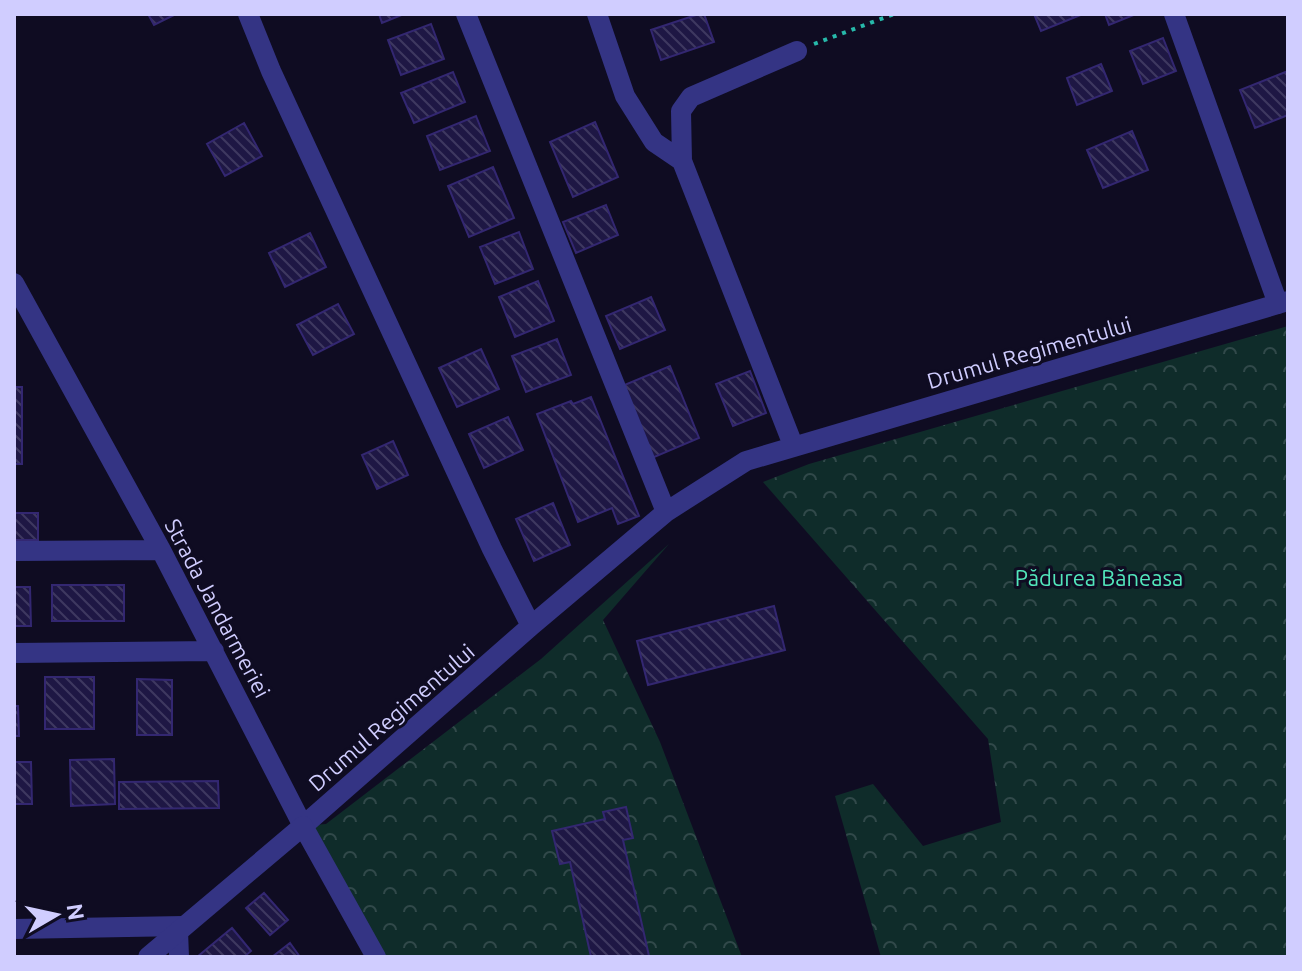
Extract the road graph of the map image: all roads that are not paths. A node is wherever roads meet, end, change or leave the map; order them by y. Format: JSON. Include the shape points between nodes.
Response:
{"nodes":[{"id":1,"x":248,"y":14,"type":"edge"},
{"id":2,"x":466,"y":14,"type":"edge"},
{"id":3,"x":597,"y":14,"type":"edge"},
{"id":4,"x":1174,"y":14,"type":"edge"},
{"id":5,"x":797,"y":51,"type":"road end"},
{"id":6,"x":682,"y":161,"type":"junction"},
{"id":7,"x":14,"y":283,"type":"edge"},
{"id":8,"x":1283,"y":302,"type":"edge"},
{"id":9,"x":793,"y":445,"type":"junction"},
{"id":10,"x":666,"y":512,"type":"junction"},
{"id":11,"x":161,"y":550,"type":"junction"},
{"id":12,"x":14,"y":551,"type":"edge"},
{"id":13,"x":531,"y":626,"type":"junction"},
{"id":14,"x":214,"y":651,"type":"junction"},
{"id":15,"x":14,"y":653,"type":"edge"},
{"id":16,"x":303,"y":826,"type":"junction"},
{"id":17,"x":14,"y":929,"type":"edge"},
{"id":18,"x":181,"y":929,"type":"junction"},
{"id":19,"x":148,"y":957,"type":"edge"},
{"id":20,"x":179,"y":957,"type":"edge"},
{"id":21,"x":376,"y":957,"type":"edge"}],
"edges":[{"from":1,"to":13,"type":"street"},
{"from":2,"to":10,"type":"street"},
{"from":3,"to":6,"type":"street","via":[[625,96],[654,142]]},
{"from":4,"to":8,"type":"street","name":"Drumul Regimentului"},
{"from":5,"to":6,"type":"street","via":[[691,97],[681,111]]},
{"from":6,"to":9,"type":"street"},
{"from":7,"to":11,"type":"street","name":"Strada Jandarmeriei"},
{"from":8,"to":9,"type":"street","name":"Drumul Regimentului"},
{"from":9,"to":10,"type":"street","name":"Drumul Regimentului","via":[[746,461]]},
{"from":10,"to":13,"type":"street","name":"Drumul Regimentului"},
{"from":11,"to":12,"type":"street"},
{"from":11,"to":14,"type":"street","name":"Strada Jandarmeriei"},
{"from":13,"to":16,"type":"street","name":"Drumul Regimentului"},
{"from":14,"to":15,"type":"street"},
{"from":14,"to":16,"type":"street","name":"Strada Jandarmeriei"},
{"from":16,"to":18,"type":"street","name":"Drumul Regimentului"},
{"from":16,"to":21,"type":"street","name":"Strada Jandarmeriei"},
{"from":17,"to":18,"type":"street"},
{"from":18,"to":19,"type":"street","name":"Drumul Regimentului"},
{"from":18,"to":20,"type":"street"}]}
